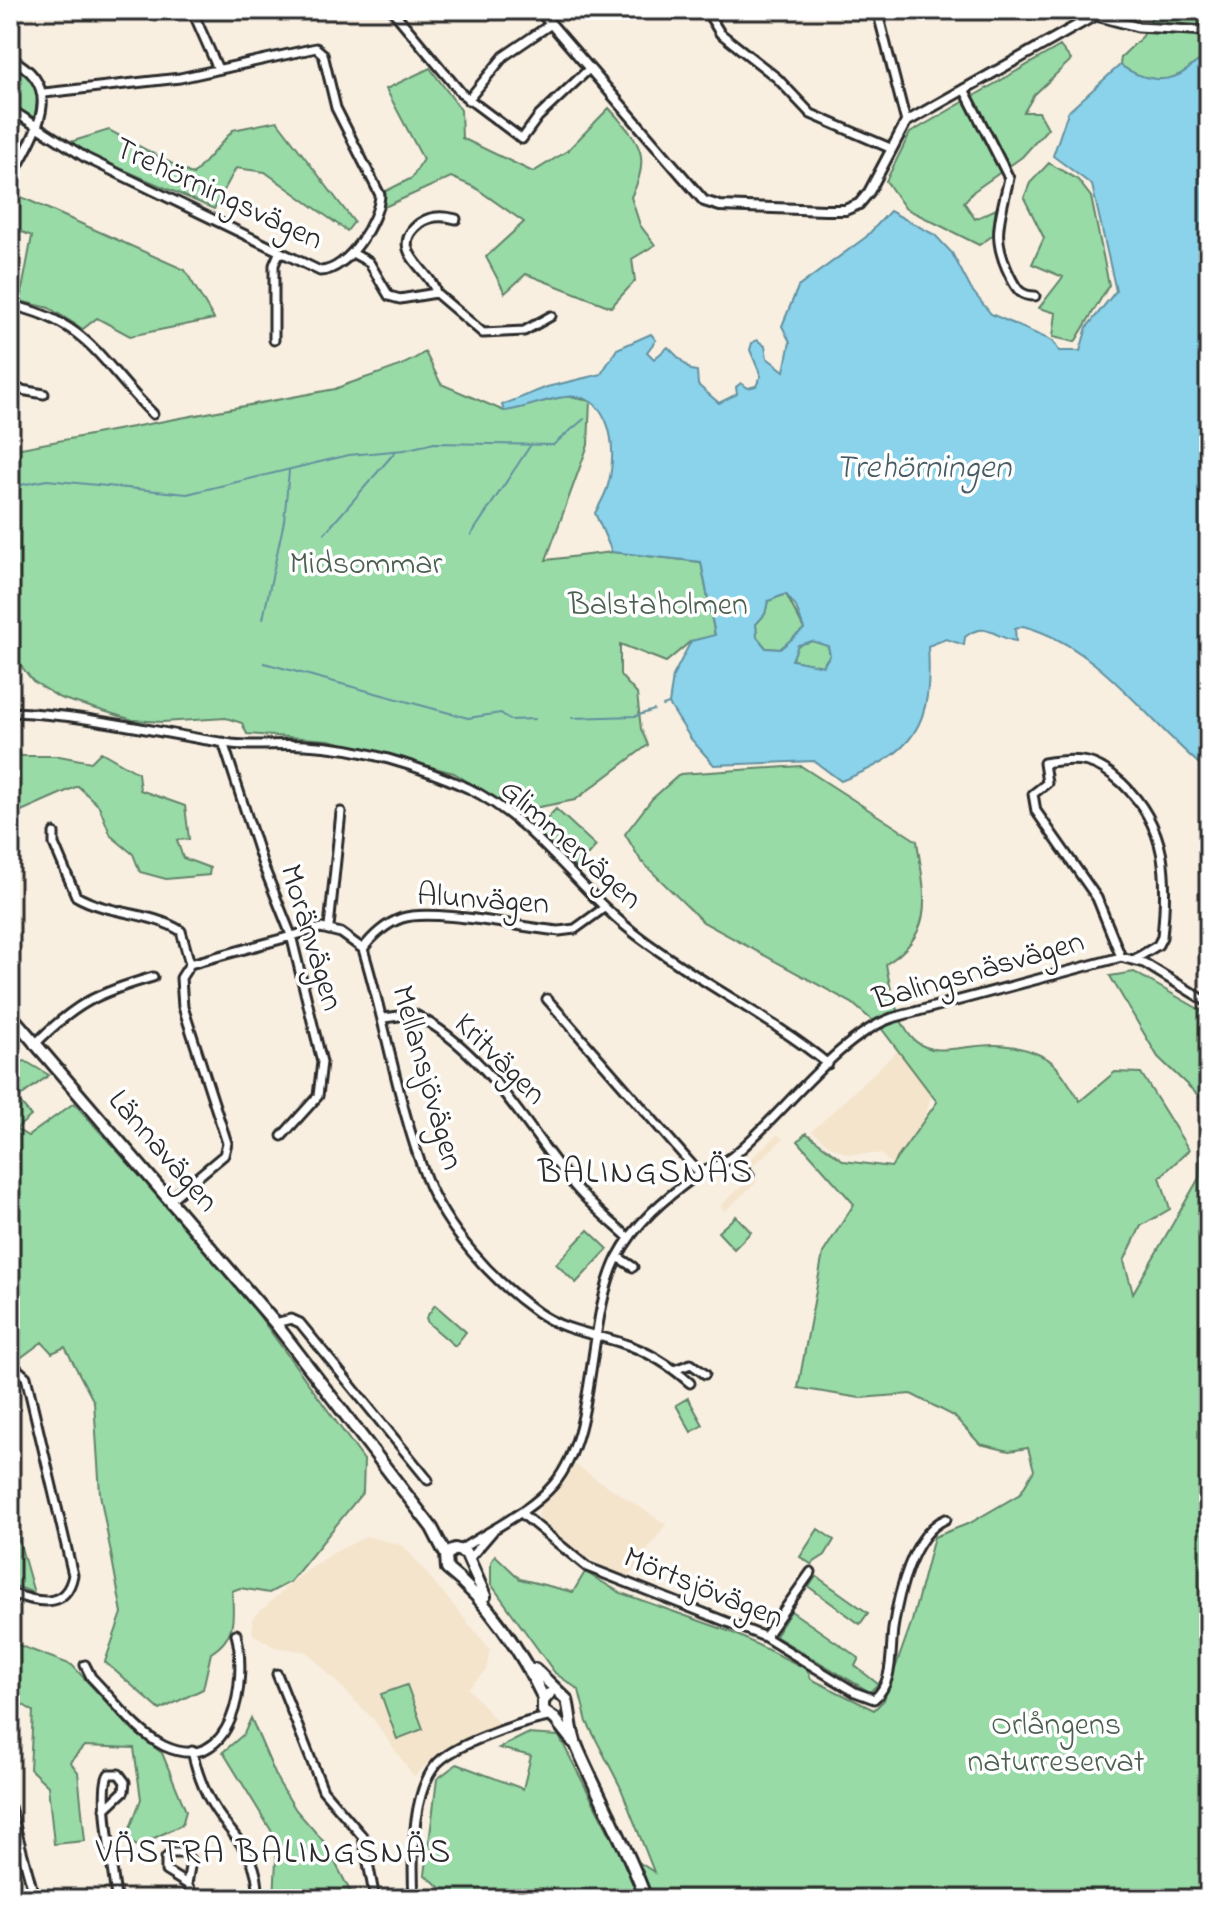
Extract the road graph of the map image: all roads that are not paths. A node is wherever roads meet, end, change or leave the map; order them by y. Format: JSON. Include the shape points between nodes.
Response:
{"nodes":[{"id":1,"x":192,"y":10,"type":"edge"},
{"id":2,"x":392,"y":10,"type":"edge"},
{"id":3,"x":539,"y":10,"type":"edge"},
{"id":4,"x":706,"y":10,"type":"edge"},
{"id":5,"x":877,"y":10,"type":"edge"},
{"id":6,"x":1119,"y":10,"type":"edge"},
{"id":7,"x":1091,"y":13,"type":"edge"},
{"id":8,"x":551,"y":24,"type":"junction"},
{"id":9,"x":1209,"y":31,"type":"edge"},
{"id":10,"x":10,"y":58,"type":"edge"},
{"id":11,"x":218,"y":69,"type":"junction"},
{"id":12,"x":589,"y":69,"type":"junction"},
{"id":13,"x":964,"y":89,"type":"junction"},
{"id":14,"x":44,"y":93,"type":"junction"},
{"id":15,"x":468,"y":100,"type":"junction"},
{"id":16,"x":10,"y":109,"type":"edge"},
{"id":17,"x":906,"y":122,"type":"junction"},
{"id":18,"x":36,"y":127,"type":"junction"},
{"id":19,"x":890,"y":148,"type":"junction"},
{"id":20,"x":10,"y":181,"type":"edge"},
{"id":21,"x":456,"y":219,"type":"dead end"},
{"id":22,"x":279,"y":253,"type":"junction"},
{"id":23,"x":354,"y":254,"type":"junction"},
{"id":24,"x":436,"y":293,"type":"junction"},
{"id":25,"x":1035,"y":296,"type":"dead end"},
{"id":26,"x":10,"y":305,"type":"edge"},
{"id":27,"x":551,"y":316,"type":"dead end"},
{"id":28,"x":274,"y":340,"type":"dead end"},
{"id":29,"x":10,"y":388,"type":"edge"},
{"id":30,"x":44,"y":394,"type":"dead end"},
{"id":31,"x":153,"y":414,"type":"dead end"},
{"id":32,"x":10,"y":712,"type":"edge"},
{"id":33,"x":223,"y":742,"type":"junction"},
{"id":34,"x":341,"y":812,"type":"dead end"},
{"id":35,"x":54,"y":833,"type":"dead end"},
{"id":36,"x":604,"y":908,"type":"junction"},
{"id":37,"x":329,"y":927,"type":"junction"},
{"id":38,"x":291,"y":935,"type":"junction"},
{"id":39,"x":363,"y":949,"type":"junction"},
{"id":40,"x":1121,"y":957,"type":"junction"},
{"id":41,"x":1135,"y":959,"type":"junction"},
{"id":42,"x":190,"y":964,"type":"junction"},
{"id":43,"x":153,"y":977,"type":"dead end"},
{"id":44,"x":547,"y":999,"type":"dead end"},
{"id":45,"x":1209,"y":1003,"type":"edge"},
{"id":46,"x":10,"y":1014,"type":"edge"},
{"id":47,"x":384,"y":1018,"type":"junction"},
{"id":48,"x":34,"y":1045,"type":"junction"},
{"id":49,"x":828,"y":1064,"type":"junction"},
{"id":50,"x":282,"y":1136,"type":"dead end"},
{"id":51,"x":733,"y":1156,"type":"junction"},
{"id":52,"x":700,"y":1174,"type":"junction"},
{"id":53,"x":749,"y":1175,"type":"dead end"},
{"id":54,"x":170,"y":1200,"type":"junction"},
{"id":55,"x":629,"y":1238,"type":"junction"},
{"id":56,"x":618,"y":1257,"type":"junction"},
{"id":57,"x":633,"y":1267,"type":"dead end"},
{"id":58,"x":275,"y":1323,"type":"junction"},
{"id":59,"x":597,"y":1337,"type":"junction"},
{"id":60,"x":10,"y":1363,"type":"edge"},
{"id":61,"x":674,"y":1370,"type":"junction"},
{"id":62,"x":705,"y":1374,"type":"dead end"},
{"id":63,"x":690,"y":1383,"type":"dead end"},
{"id":64,"x":428,"y":1480,"type":"dead end"},
{"id":65,"x":521,"y":1513,"type":"junction"},
{"id":66,"x":946,"y":1519,"type":"dead end"},
{"id":67,"x":504,"y":1521,"type":"junction"},
{"id":68,"x":454,"y":1551,"type":"junction"},
{"id":69,"x":469,"y":1562,"type":"junction"},
{"id":70,"x":811,"y":1572,"type":"dead end"},
{"id":71,"x":455,"y":1574,"type":"junction"},
{"id":72,"x":895,"y":1583,"type":"dead end"},
{"id":73,"x":903,"y":1588,"type":"junction"},
{"id":74,"x":10,"y":1593,"type":"edge"},
{"id":75,"x":236,"y":1634,"type":"dead end"},
{"id":76,"x":765,"y":1637,"type":"junction"},
{"id":77,"x":85,"y":1665,"type":"dead end"},
{"id":78,"x":277,"y":1674,"type":"dead end"},
{"id":79,"x":557,"y":1693,"type":"junction"},
{"id":80,"x":543,"y":1701,"type":"junction"},
{"id":81,"x":566,"y":1713,"type":"junction"},
{"id":82,"x":551,"y":1718,"type":"junction"},
{"id":83,"x":529,"y":1721,"type":"junction"},
{"id":84,"x":577,"y":1747,"type":"junction"},
{"id":85,"x":192,"y":1751,"type":"junction"},
{"id":86,"x":10,"y":1807,"type":"edge"},
{"id":87,"x":105,"y":1809,"type":"junction"},
{"id":88,"x":187,"y":1884,"type":"junction"},
{"id":89,"x":35,"y":1899,"type":"edge"},
{"id":90,"x":116,"y":1899,"type":"edge"},
{"id":91,"x":195,"y":1899,"type":"edge"},
{"id":92,"x":258,"y":1899,"type":"edge"},
{"id":93,"x":375,"y":1899,"type":"edge"},
{"id":94,"x":414,"y":1899,"type":"edge"},
{"id":95,"x":646,"y":1899,"type":"edge"}],
"edges":[{"from":1,"to":11,"type":"street"},
{"from":2,"to":15,"type":"street"},
{"from":3,"to":8,"type":"street"},
{"from":4,"to":19,"type":"street","via":[[720,33],[777,78],[811,114]]},
{"from":5,"to":17,"type":"street"},
{"from":6,"to":7,"type":"street"},
{"from":7,"to":9,"type":"street","via":[[1138,27]]},
{"from":7,"to":13,"type":"street"},
{"from":8,"to":12,"type":"street"},
{"from":8,"to":15,"type":"street","via":[[496,63]]},
{"from":10,"to":14,"type":"street","via":[[36,76]]},
{"from":11,"to":14,"type":"street"},
{"from":11,"to":23,"type":"street","name":"Trehörningsvägen","via":[[316,48],[323,54],[336,108],[380,199]]},
{"from":12,"to":15,"type":"street","via":[[522,139]]},
{"from":12,"to":19,"type":"street","via":[[687,185],[715,205],[845,210],[865,197]]},
{"from":13,"to":17,"type":"street"},
{"from":13,"to":25,"type":"street","via":[[1009,178],[997,229],[1001,255],[1018,291]]},
{"from":14,"to":18,"type":"street"},
{"from":16,"to":18,"type":"street","name":"Trehörningsvägen"},
{"from":17,"to":19,"type":"street"},
{"from":18,"to":20,"type":"street"},
{"from":18,"to":22,"type":"street","name":"Trehörningsvägen","via":[[86,158]]},
{"from":21,"to":24,"type":"street","via":[[443,215],[420,223],[409,238],[413,263],[432,281]]},
{"from":22,"to":23,"type":"street","name":"Trehörningsvägen","via":[[320,271],[335,270]]},
{"from":22,"to":28,"type":"street","via":[[274,265]]},
{"from":23,"to":24,"type":"street","via":[[369,262],[389,296]]},
{"from":24,"to":27,"type":"street","via":[[483,333],[524,331]]},
{"from":26,"to":31,"type":"street","via":[[79,332]]},
{"from":29,"to":30,"type":"street"},
{"from":32,"to":33,"type":"street","name":"Glimmervägen"},
{"from":33,"to":36,"type":"street","name":"Glimmervägen","via":[[341,749],[418,769],[471,790],[523,827]]},
{"from":33,"to":38,"type":"street","name":"Moränvägen"},
{"from":34,"to":37,"type":"street"},
{"from":35,"to":42,"type":"street","via":[[76,896],[104,908],[166,921],[181,931]]},
{"from":36,"to":39,"type":"street","name":"Alunvägen","via":[[575,929],[559,931],[403,917]]},
{"from":36,"to":49,"type":"street","name":"Glimmervägen","via":[[642,940]]},
{"from":37,"to":38,"type":"street"},
{"from":37,"to":39,"type":"street","name":"Mellansjövägen"},
{"from":38,"to":42,"type":"street"},
{"from":38,"to":50,"type":"street","name":"Moränvägen","via":[[323,1076],[316,1101]]},
{"from":39,"to":47,"type":"street","name":"Mellansjövägen"},
{"from":40,"to":41,"type":"street","name":"Balingsnäsvägen"},
{"from":40,"to":41,"type":"street","name":"Balingsnäsvägen","via":[[1097,898],[1036,811],[1033,794],[1049,775],[1044,763],[1102,764],[1143,803],[1160,839],[1165,873],[1162,937]]},
{"from":40,"to":49,"type":"street","name":"Balingsnäsvägen","via":[[877,1023]]},
{"from":41,"to":45,"type":"street","name":"Balingsnäsvägen"},
{"from":42,"to":54,"type":"street","via":[[180,992],[227,1143],[224,1155]]},
{"from":43,"to":48,"type":"street","via":[[79,1004]]},
{"from":44,"to":52,"type":"street"},
{"from":46,"to":48,"type":"main road","name":"Lännavägen"},
{"from":47,"to":55,"type":"street","name":"Kritvägen","via":[[414,1014],[476,1062],[506,1092],[589,1202]]},
{"from":47,"to":59,"type":"street","name":"Mellansjövägen","via":[[419,1157],[449,1219],[528,1305],[566,1328]]},
{"from":48,"to":54,"type":"main road","name":"Lännavägen"},
{"from":49,"to":51,"type":"street","name":"Balingsnäsvägen"},
{"from":51,"to":52,"type":"street","name":"Balingsnäsvägen"},
{"from":51,"to":53,"type":"street"},
{"from":52,"to":55,"type":"street","name":"Balingsnäsvägen","via":[[663,1201]]},
{"from":54,"to":58,"type":"main road","name":"Lännavägen"},
{"from":55,"to":56,"type":"street","name":"Balingsnäsvägen"},
{"from":56,"to":57,"type":"street"},
{"from":56,"to":59,"type":"street","name":"Balingsnäsvägen"},
{"from":58,"to":64,"type":"street","via":[[300,1323]]},
{"from":58,"to":68,"type":"main road","name":"Lännavägen"},
{"from":59,"to":61,"type":"street","name":"Mellansjövägen","via":[[636,1348]]},
{"from":59,"to":65,"type":"street","name":"Balingsnäsvägen","via":[[570,1456],[554,1484]]},
{"from":60,"to":74,"type":"street","via":[[26,1377],[73,1575],[69,1588],[55,1601],[42,1603]]},
{"from":61,"to":62,"type":"street","name":"Mellansjövägen","via":[[691,1364]]},
{"from":61,"to":63,"type":"street","name":"Mellansjövägen"},
{"from":65,"to":67,"type":"street","name":"Balingsnäsvägen"},
{"from":65,"to":76,"type":"street","name":"Mörtsjövägen","via":[[587,1567]]},
{"from":66,"to":73,"type":"street","via":[[923,1542]]},
{"from":67,"to":68,"type":"street","name":"Balingsnäsvägen"},
{"from":67,"to":69,"type":"street","name":"Balingsnäsvägen","via":[[478,1545]]},
{"from":68,"to":69,"type":"main road","name":"Lännavägen"},
{"from":68,"to":71,"type":"main road","name":"Lännavägen","via":[[445,1566]]},
{"from":69,"to":71,"type":"main road"},
{"from":69,"to":79,"type":"main road","name":"Lännavägen","via":[[481,1591]]},
{"from":70,"to":76,"type":"street"},
{"from":71,"to":80,"type":"main road","name":"Lännavägen","via":[[477,1594],[532,1674]]},
{"from":72,"to":73,"type":"street"},
{"from":73,"to":76,"type":"street","name":"Mörtsjövägen","via":[[889,1670],[874,1699]]},
{"from":75,"to":85,"type":"street","via":[[241,1658],[232,1719],[220,1738]]},
{"from":77,"to":85,"type":"street","via":[[153,1739]]},
{"from":78,"to":93,"type":"street","via":[[323,1790],[363,1837]]},
{"from":79,"to":80,"type":"main road"},
{"from":79,"to":81,"type":"main road","name":"Lännavägen","via":[[567,1700]]},
{"from":80,"to":82,"type":"main road","name":"Lännavägen"},
{"from":80,"to":83,"type":"street"},
{"from":81,"to":82,"type":"main road"},
{"from":81,"to":84,"type":"main road","name":"Lännavägen"},
{"from":82,"to":83,"type":"street"},
{"from":82,"to":84,"type":"main road","name":"Lännavägen"},
{"from":83,"to":94,"type":"street","via":[[451,1753],[433,1768],[415,1835]]},
{"from":84,"to":95,"type":"main road","name":"Lännavägen"},
{"from":85,"to":92,"type":"street","via":[[214,1808],[250,1855]]},
{"from":86,"to":89,"type":"street"},
{"from":87,"to":87,"type":"street","via":[[106,1777],[119,1774],[124,1791]]},
{"from":87,"to":90,"type":"street"},
{"from":88,"to":88,"type":"street","via":[[166,1871],[171,1853],[188,1856],[192,1873]]},
{"from":88,"to":91,"type":"street"}]}
